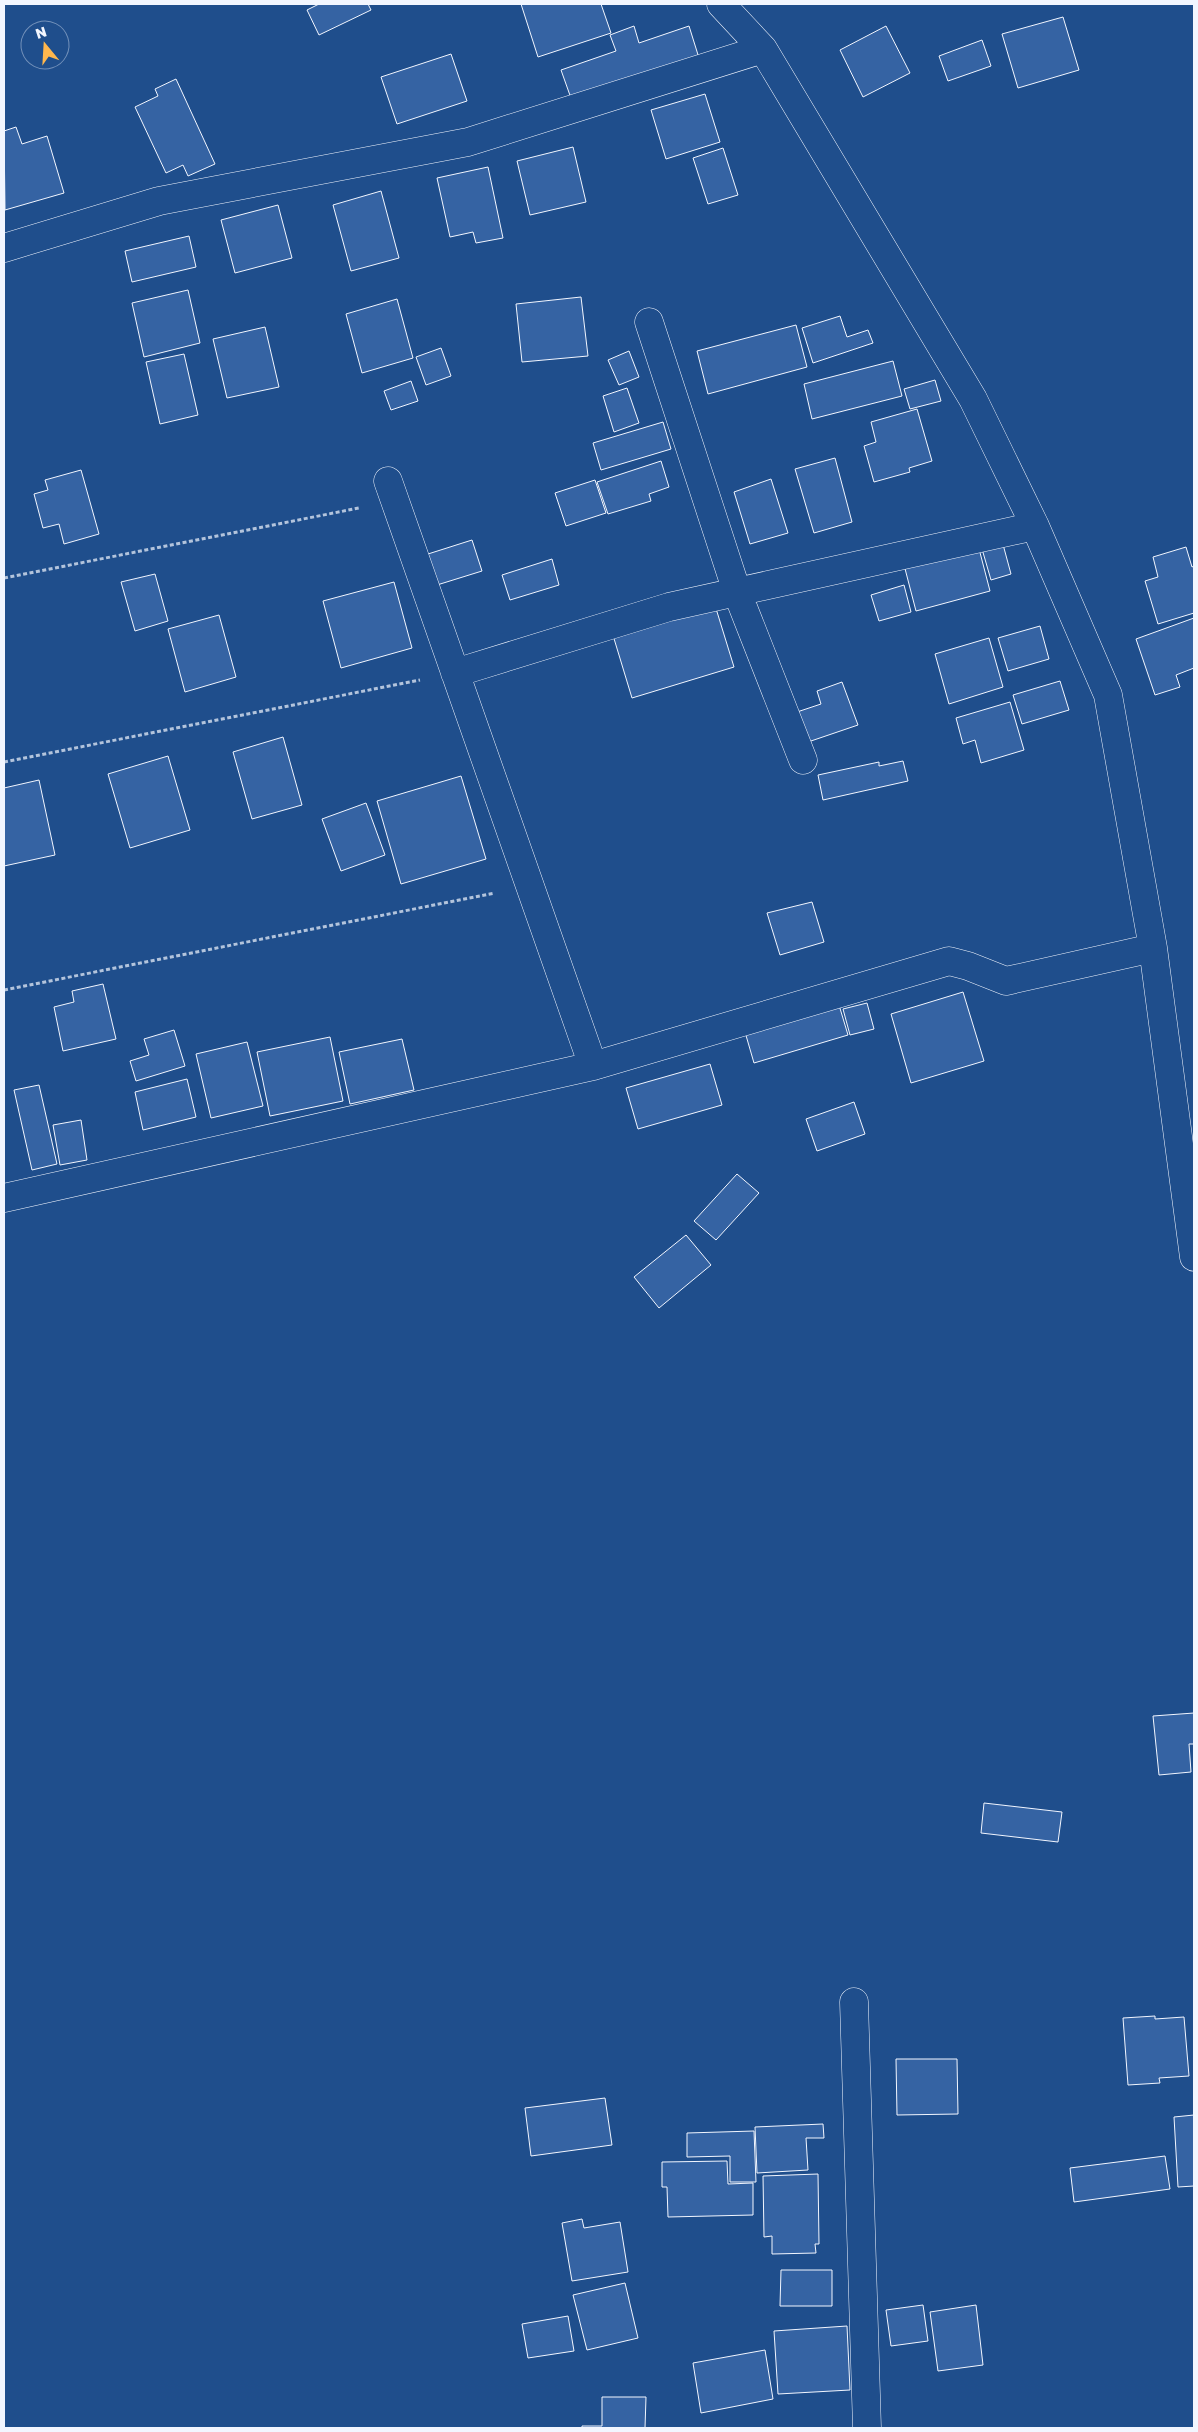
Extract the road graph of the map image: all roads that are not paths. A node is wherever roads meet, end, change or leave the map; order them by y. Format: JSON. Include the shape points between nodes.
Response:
{"nodes":[{"id":1,"x":721,"y":4,"type":"edge"},
{"id":2,"x":763,"y":49,"type":"junction"},
{"id":3,"x":4,"y":248,"type":"edge"},
{"id":4,"x":649,"y":322,"type":"dead end"},
{"id":5,"x":391,"y":492,"type":"road end"},
{"id":6,"x":1035,"y":526,"type":"junction"},
{"id":7,"x":736,"y":592,"type":"junction"},
{"id":8,"x":455,"y":673,"type":"junction"},
{"id":9,"x":803,"y":760,"type":"dead end"},
{"id":10,"x":1153,"y":948,"type":"junction"},
{"id":11,"x":593,"y":1066,"type":"junction"},
{"id":12,"x":4,"y":1198,"type":"edge"},
{"id":13,"x":1194,"y":1257,"type":"edge"},
{"id":14,"x":854,"y":2002,"type":"dead end"},
{"id":15,"x":867,"y":2428,"type":"edge"}],
"edges":[{"from":1,"to":2,"type":"street"},
{"from":2,"to":3,"type":"street","via":[[468,142],[159,202]]},
{"from":2,"to":6,"type":"street","via":[[974,399]]},
{"from":4,"to":7,"type":"street"},
{"from":5,"to":8,"type":"street"},
{"from":6,"to":7,"type":"street"},
{"from":6,"to":10,"type":"street","via":[[1108,694]]},
{"from":7,"to":8,"type":"street","via":[[669,608]]},
{"from":7,"to":9,"type":"street"},
{"from":8,"to":11,"type":"street"},
{"from":10,"to":11,"type":"street","via":[[1006,982],[949,961]]},
{"from":10,"to":13,"type":"street"},
{"from":11,"to":12,"type":"street"},
{"from":14,"to":15,"type":"street"}]}
